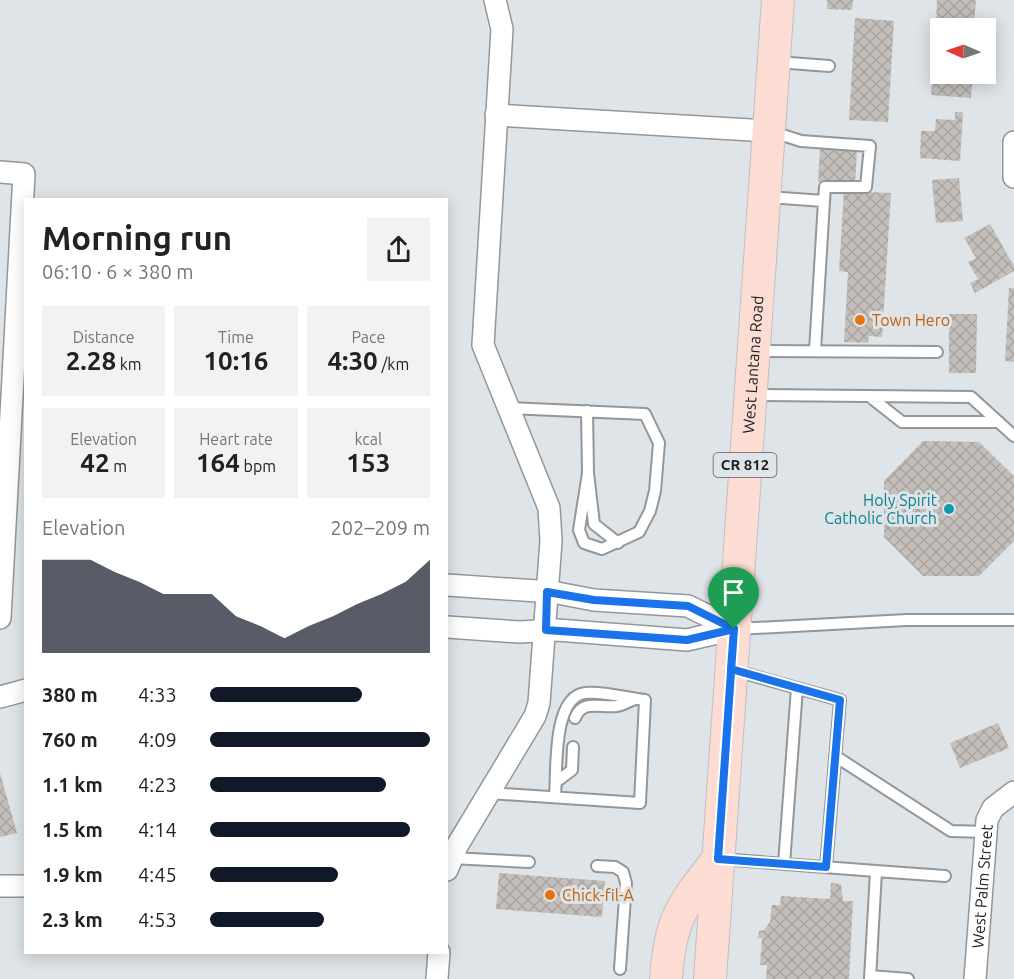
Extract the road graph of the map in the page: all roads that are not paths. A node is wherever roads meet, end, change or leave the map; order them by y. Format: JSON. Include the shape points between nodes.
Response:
{"nodes":[{"id":1,"x":495,"y":0,"type":"edge"},
{"id":2,"x":778,"y":0,"type":"edge"},
{"id":3,"x":774,"y":62,"type":"junction"},
{"id":4,"x":829,"y":66,"type":"dead end"},
{"id":5,"x":496,"y":115,"type":"junction"},
{"id":6,"x":769,"y":131,"type":"junction"},
{"id":7,"x":1014,"y":142,"type":"edge"},
{"id":8,"x":0,"y":172,"type":"edge"},
{"id":9,"x":1014,"y":177,"type":"edge"},
{"id":10,"x":764,"y":196,"type":"junction"},
{"id":11,"x":824,"y":201,"type":"junction"},
{"id":12,"x":753,"y":351,"type":"junction"},
{"id":13,"x":815,"y":351,"type":"junction"},
{"id":14,"x":937,"y":352,"type":"dead end"},
{"id":15,"x":750,"y":395,"type":"junction"},
{"id":16,"x":868,"y":396,"type":"junction"},
{"id":17,"x":508,"y":408,"type":"junction"},
{"id":18,"x":587,"y":411,"type":"junction"},
{"id":19,"x":999,"y":422,"type":"junction"},
{"id":20,"x":1014,"y":436,"type":"edge"},
{"id":21,"x":588,"y":473,"type":"junction"},
{"id":22,"x":2,"y":541,"type":"edge"},
{"id":23,"x":618,"y":543,"type":"junction"},
{"id":24,"x":448,"y":585,"type":"edge"},
{"id":25,"x":547,"y":592,"type":"junction"},
{"id":26,"x":0,"y":618,"type":"edge"},
{"id":27,"x":1014,"y":620,"type":"edge"},
{"id":28,"x":448,"y":627,"type":"edge"},
{"id":29,"x":734,"y":629,"type":"junction"},
{"id":30,"x":546,"y":630,"type":"junction"},
{"id":31,"x":731,"y":669,"type":"junction"},
{"id":32,"x":797,"y":688,"type":"junction"},
{"id":33,"x":24,"y":691,"type":"edge"},
{"id":34,"x":0,"y":697,"type":"edge"},
{"id":35,"x":635,"y":699,"type":"junction"},
{"id":36,"x":575,"y":718,"type":"dead end"},
{"id":37,"x":573,"y":747,"type":"dead end"},
{"id":38,"x":835,"y":756,"type":"junction"},
{"id":39,"x":556,"y":782,"type":"junction"},
{"id":40,"x":489,"y":793,"type":"junction"},
{"id":41,"x":1008,"y":795,"type":"edge"},
{"id":42,"x":555,"y":797,"type":"junction"},
{"id":43,"x":986,"y":832,"type":"junction"},
{"id":44,"x":718,"y":859,"type":"junction"},
{"id":45,"x":529,"y":862,"type":"dead end"},
{"id":46,"x":449,"y":864,"type":"edge"},
{"id":47,"x":784,"y":864,"type":"junction"},
{"id":48,"x":597,"y":866,"type":"dead end"},
{"id":49,"x":826,"y":867,"type":"junction"},
{"id":50,"x":876,"y":871,"type":"junction"},
{"id":51,"x":945,"y":876,"type":"dead end"},
{"id":52,"x":0,"y":886,"type":"edge"},
{"id":53,"x":22,"y":886,"type":"dead end"},
{"id":54,"x":439,"y":954,"type":"edge"},
{"id":55,"x":620,"y":969,"type":"dead end"},
{"id":56,"x":870,"y":977,"type":"edge"},
{"id":57,"x":437,"y":979,"type":"edge"},
{"id":58,"x":666,"y":979,"type":"edge"},
{"id":59,"x":710,"y":979,"type":"edge"},
{"id":60,"x":908,"y":979,"type":"edge"},
{"id":61,"x":975,"y":979,"type":"edge"}],
"edges":[{"from":1,"to":5,"type":"street","via":[[502,29]]},
{"from":2,"to":3,"type":"main road","name":"West Lantana Road","number":"CR 812"},
{"from":3,"to":4,"type":"lane"},
{"from":3,"to":6,"type":"main road","name":"West Lantana Road","number":"CR 812"},
{"from":5,"to":6,"type":"street"},
{"from":5,"to":17,"type":"street","via":[[483,345]]},
{"from":6,"to":10,"type":"main road","name":"West Lantana Road","number":"CR 812"},
{"from":6,"to":11,"type":"lane","via":[[801,141],[870,146],[866,187],[825,187]]},
{"from":7,"to":9,"type":"street"},
{"from":8,"to":22,"type":"street","via":[[24,174]]},
{"from":10,"to":11,"type":"lane"},
{"from":10,"to":12,"type":"main road","name":"West Lantana Road","number":"CR 812"},
{"from":11,"to":13,"type":"lane"},
{"from":12,"to":13,"type":"lane"},
{"from":12,"to":15,"type":"main road","name":"West Lantana Road","number":"CR 812"},
{"from":13,"to":14,"type":"lane"},
{"from":15,"to":16,"type":"lane"},
{"from":15,"to":29,"type":"main road","name":"West Lantana Road","number":"CR 812"},
{"from":16,"to":19,"type":"lane","via":[[902,422]]},
{"from":16,"to":19,"type":"lane","via":[[971,397]]},
{"from":17,"to":18,"type":"lane"},
{"from":17,"to":25,"type":"street","via":[[549,508]]},
{"from":18,"to":21,"type":"lane"},
{"from":18,"to":23,"type":"lane","via":[[645,414],[658,442],[650,511],[639,532]]},
{"from":19,"to":20,"type":"lane"},
{"from":21,"to":23,"type":"lane","via":[[594,524]]},
{"from":21,"to":23,"type":"lane","via":[[579,530],[584,543],[602,549]]},
{"from":22,"to":26,"type":"street"},
{"from":24,"to":25,"type":"street"},
{"from":25,"to":29,"type":"street","via":[[594,600],[688,606]]},
{"from":25,"to":30,"type":"street"},
{"from":27,"to":29,"type":"lane","via":[[908,620]]},
{"from":28,"to":30,"type":"street"},
{"from":29,"to":30,"type":"street","via":[[687,640]]},
{"from":29,"to":31,"type":"main road","name":"West Lantana Road","number":"CR 812"},
{"from":30,"to":40,"type":"street","via":[[537,709]]},
{"from":31,"to":32,"type":"lane"},
{"from":31,"to":44,"type":"main road","name":"West Lantana Road","number":"CR 812"},
{"from":32,"to":38,"type":"lane","via":[[840,700]]},
{"from":32,"to":47,"type":"lane"},
{"from":33,"to":34,"type":"street"},
{"from":35,"to":36,"type":"lane","via":[[619,706],[585,705]]},
{"from":35,"to":39,"type":"lane","via":[[585,693],[568,703],[561,719]]},
{"from":35,"to":42,"type":"lane","via":[[645,700],[640,803]]},
{"from":37,"to":39,"type":"lane","via":[[572,770]]},
{"from":38,"to":43,"type":"lane","via":[[951,831]]},
{"from":38,"to":49,"type":"lane"},
{"from":39,"to":42,"type":"lane"},
{"from":40,"to":42,"type":"lane"},
{"from":40,"to":46,"type":"street"},
{"from":41,"to":43,"type":"street","name":"West Palm Street","via":[[993,808]]},
{"from":43,"to":61,"type":"street","name":"West Palm Street"},
{"from":44,"to":47,"type":"lane"},
{"from":44,"to":58,"type":"main road","via":[[681,907],[669,945]]},
{"from":44,"to":59,"type":"main road","name":"West Lantana Road","number":"CR 812"},
{"from":45,"to":46,"type":"lane"},
{"from":47,"to":49,"type":"lane"},
{"from":48,"to":55,"type":"lane","via":[[615,867],[623,872],[626,883]]},
{"from":49,"to":50,"type":"lane"},
{"from":50,"to":51,"type":"lane"},
{"from":50,"to":56,"type":"lane"},
{"from":52,"to":53,"type":"street"},
{"from":54,"to":57,"type":"street"},
{"from":56,"to":60,"type":"lane"}]}
